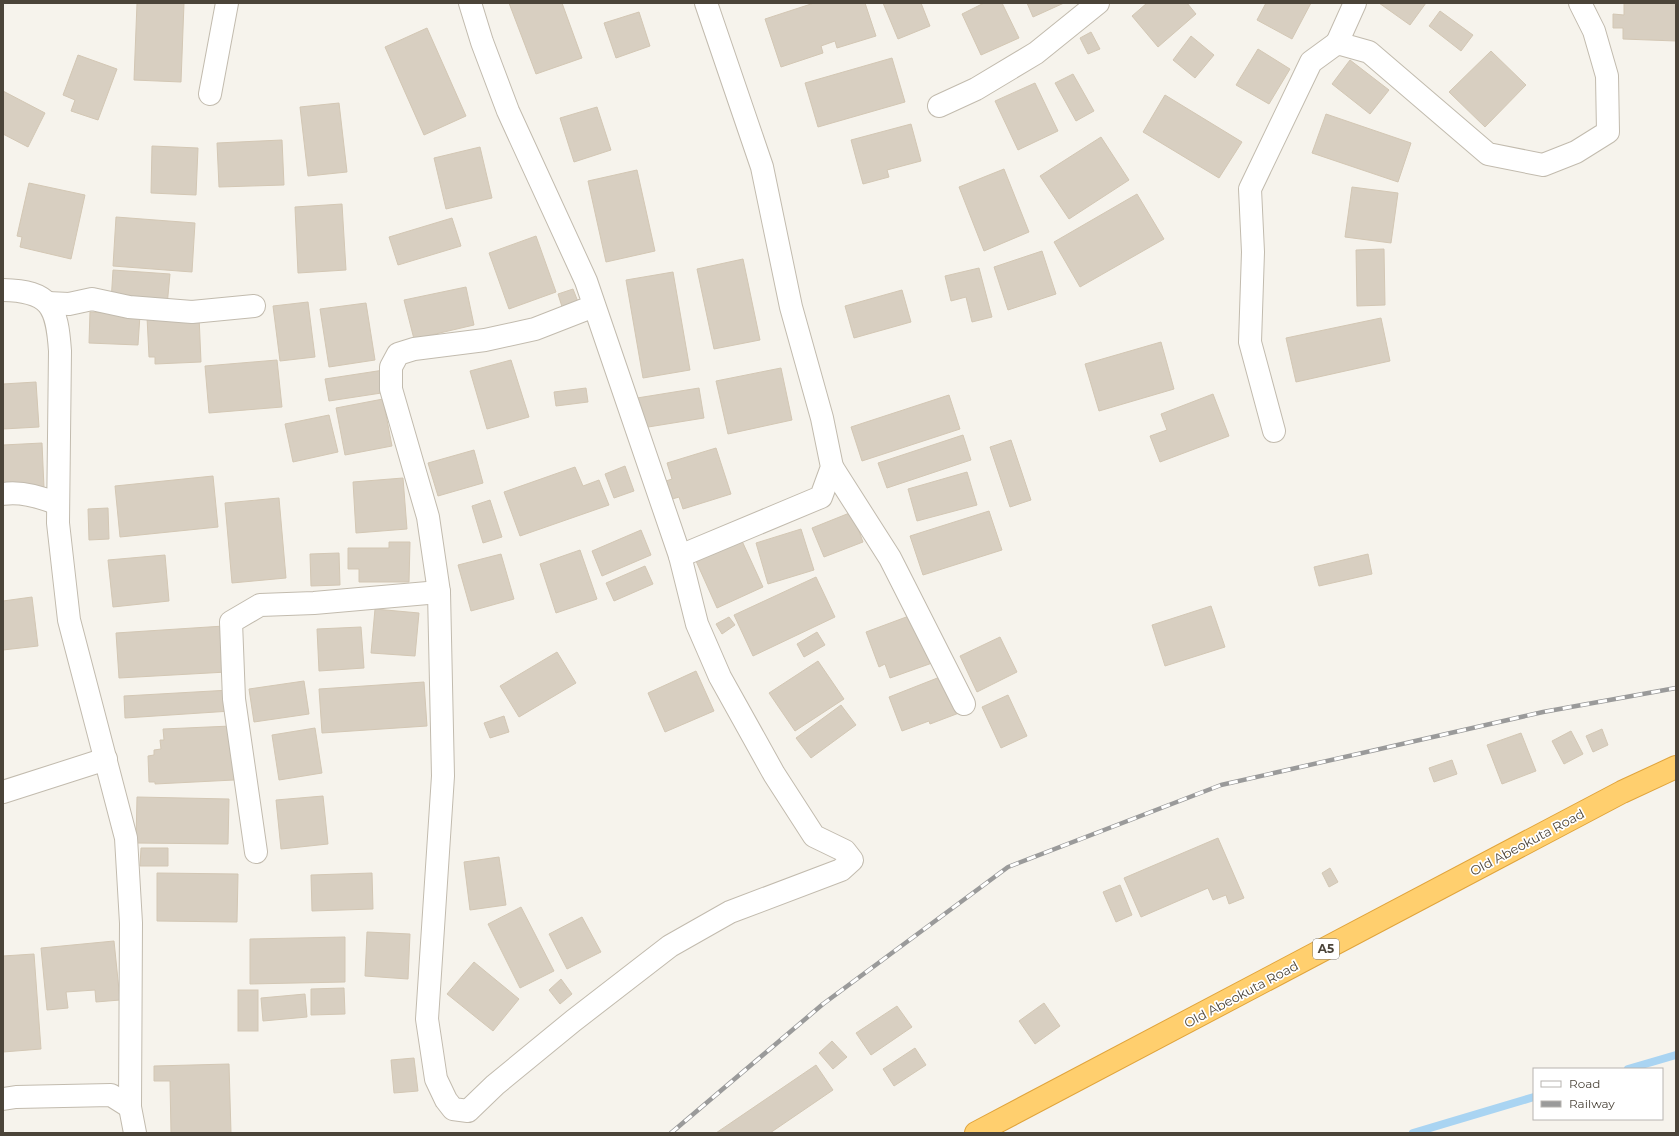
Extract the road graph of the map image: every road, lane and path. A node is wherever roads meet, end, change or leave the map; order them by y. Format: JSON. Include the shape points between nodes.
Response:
{"nodes":[{"id":1,"x":227,"y":3,"type":"edge"},
{"id":2,"x":470,"y":3,"type":"edge"},
{"id":3,"x":706,"y":3,"type":"edge"},
{"id":4,"x":1098,"y":3,"type":"edge"},
{"id":5,"x":1355,"y":3,"type":"edge"},
{"id":6,"x":1580,"y":3,"type":"edge"},
{"id":7,"x":1337,"y":43,"type":"junction"},
{"id":8,"x":210,"y":94,"type":"dead end"},
{"id":9,"x":939,"y":106,"type":"dead end"},
{"id":10,"x":3,"y":290,"type":"edge"},
{"id":11,"x":58,"y":303,"type":"junction"},
{"id":12,"x":254,"y":306,"type":"dead end"},
{"id":13,"x":594,"y":306,"type":"junction"},
{"id":14,"x":1274,"y":431,"type":"dead end"},
{"id":15,"x":832,"y":468,"type":"junction"},
{"id":16,"x":3,"y":494,"type":"edge"},
{"id":17,"x":58,"y":504,"type":"junction"},
{"id":18,"x":680,"y":556,"type":"junction"},
{"id":19,"x":439,"y":592,"type":"junction"},
{"id":20,"x":964,"y":704,"type":"dead end"},
{"id":21,"x":106,"y":759,"type":"junction"},
{"id":22,"x":1676,"y":767,"type":"edge"},
{"id":23,"x":3,"y":792,"type":"edge"},
{"id":24,"x":256,"y":852,"type":"dead end"},
{"id":25,"x":130,"y":1066,"type":"junction"},
{"id":26,"x":111,"y":1095,"type":"junction"},
{"id":27,"x":3,"y":1099,"type":"edge"},
{"id":28,"x":130,"y":1107,"type":"junction"},
{"id":29,"x":135,"y":1133,"type":"edge"},
{"id":30,"x":976,"y":1133,"type":"edge"}],
"edges":[{"from":1,"to":8,"type":"street"},
{"from":2,"to":13,"type":"street","via":[[508,111],[579,264]]},
{"from":3,"to":15,"type":"street","via":[[762,167],[791,307],[822,418]]},
{"from":4,"to":9,"type":"street","via":[[1036,53],[976,89]]},
{"from":5,"to":7,"type":"street"},
{"from":6,"to":7,"type":"street","via":[[1594,31],[1607,76],[1608,132],[1576,152],[1543,165],[1488,154],[1369,52]]},
{"from":7,"to":14,"type":"street","via":[[1312,62],[1250,189],[1253,252],[1250,342]]},
{"from":10,"to":11,"type":"street","via":[[21,290]]},
{"from":11,"to":12,"type":"street","via":[[92,299],[129,307],[192,312]]},
{"from":11,"to":17,"type":"street"},
{"from":13,"to":18,"type":"street"},
{"from":13,"to":19,"type":"street","via":[[536,329],[485,340],[414,349],[398,354],[391,367],[391,389],[428,517]]},
{"from":15,"to":18,"type":"street","via":[[821,497]]},
{"from":15,"to":20,"type":"street","via":[[890,558]]},
{"from":16,"to":17,"type":"street","via":[[12,492],[40,497]]},
{"from":17,"to":21,"type":"street","via":[[69,620]]},
{"from":18,"to":19,"type":"street","via":[[697,624],[720,678],[774,774],[814,836],[845,851],[852,860],[842,870],[730,912],[670,946],[567,1026],[495,1085],[468,1111],[453,1109],[436,1079],[427,1019],[443,776]]},
{"from":19,"to":24,"type":"street","via":[[260,605],[231,622],[234,699]]},
{"from":21,"to":23,"type":"street"},
{"from":21,"to":25,"type":"street","via":[[126,838],[131,923]]},
{"from":22,"to":30,"type":"highway","name":"Old Abeokuta Road","number":"A5","via":[[1622,792]]},
{"from":25,"to":26,"type":"street"},
{"from":25,"to":28,"type":"street"},
{"from":26,"to":27,"type":"street"},
{"from":26,"to":28,"type":"street"},
{"from":28,"to":29,"type":"street"}]}
